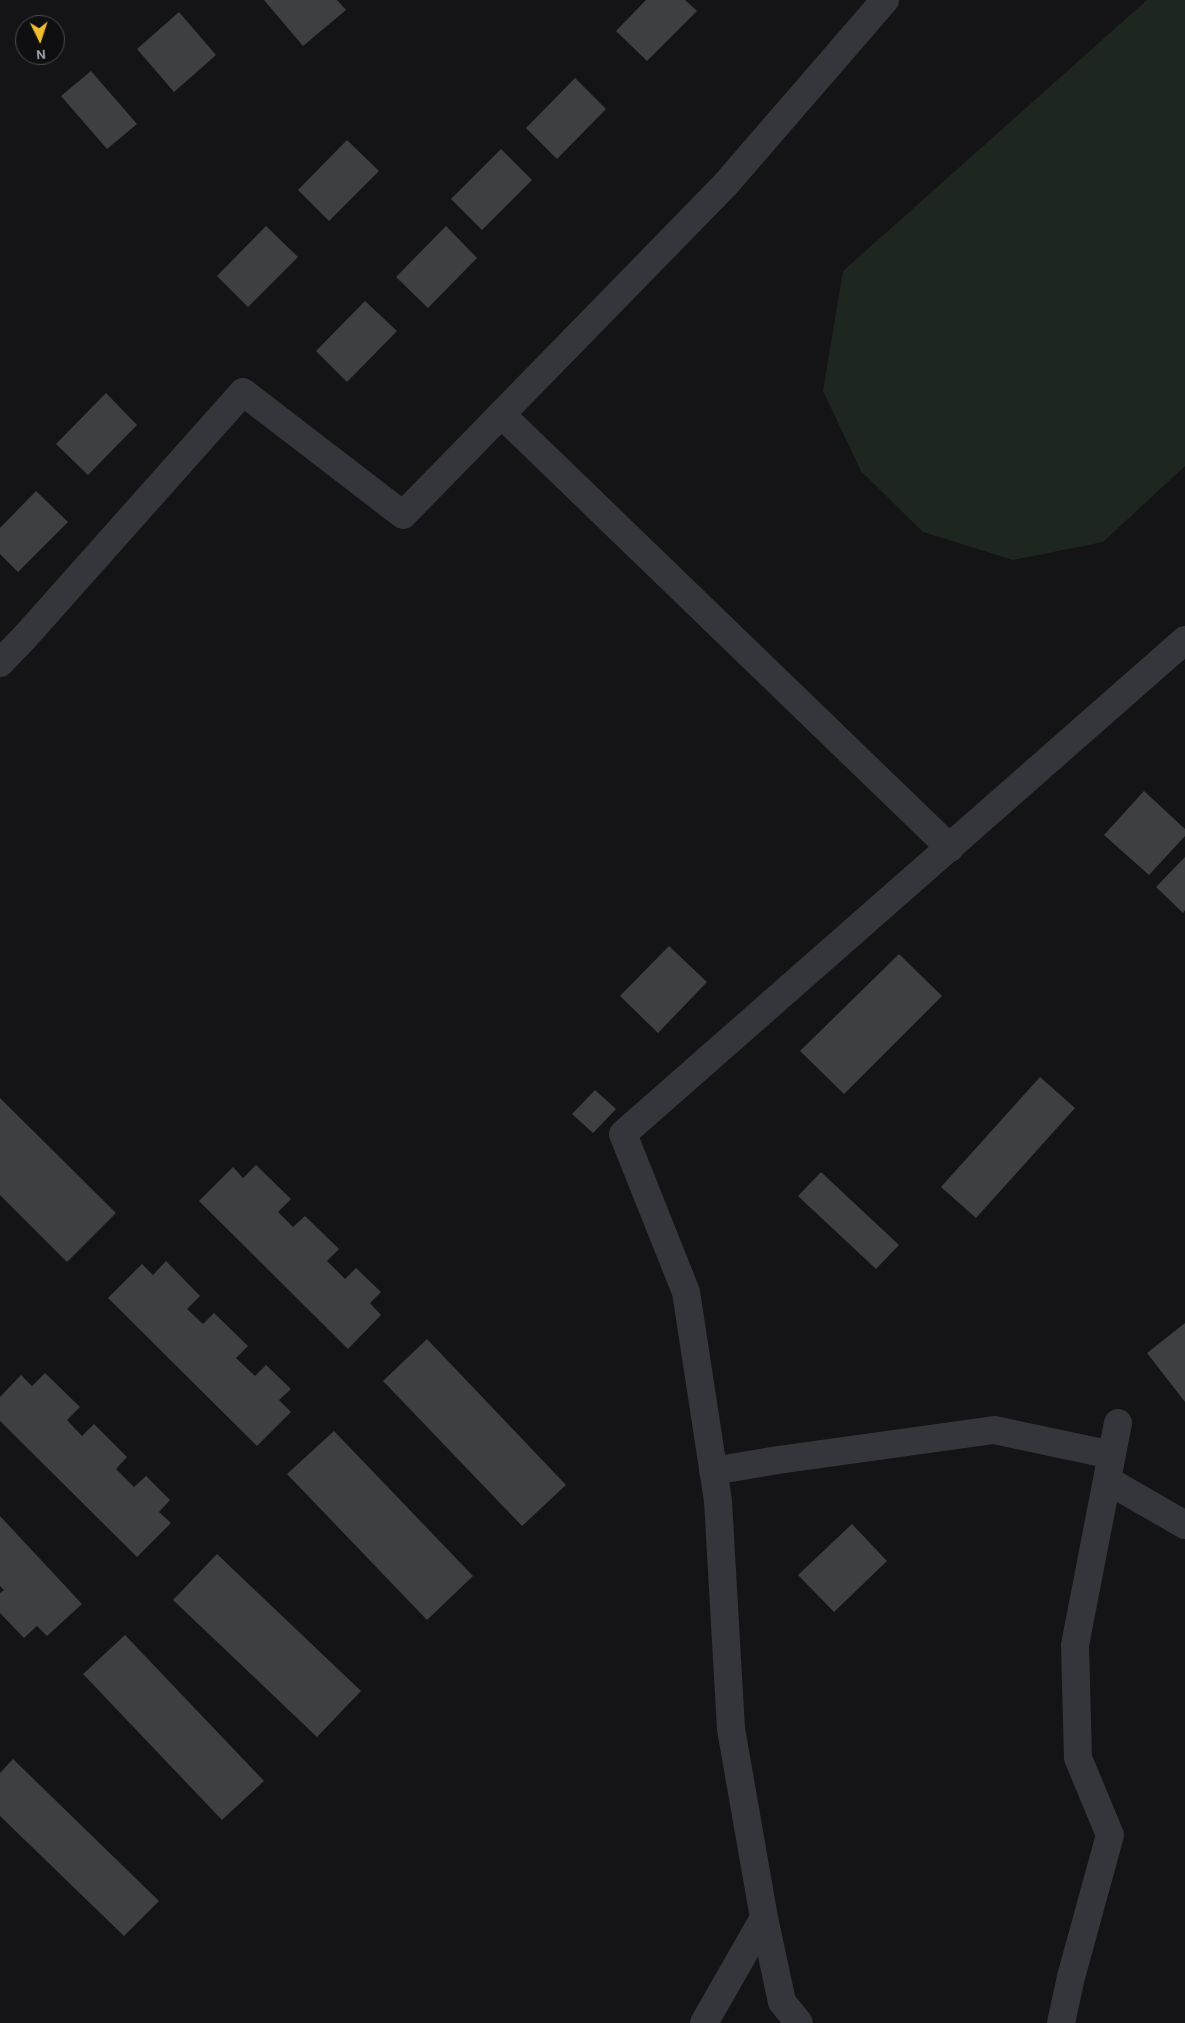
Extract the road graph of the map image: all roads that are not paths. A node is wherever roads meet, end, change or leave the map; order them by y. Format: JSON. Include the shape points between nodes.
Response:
{"nodes":[{"id":1,"x":885,"y":0,"type":"edge"},
{"id":2,"x":502,"y":415,"type":"junction"},
{"id":3,"x":1185,"y":640,"type":"edge"},
{"id":4,"x":0,"y":663,"type":"edge"},
{"id":5,"x":950,"y":848,"type":"junction"},
{"id":6,"x":1118,"y":1422,"type":"dead end"},
{"id":7,"x":1109,"y":1467,"type":"junction"},
{"id":8,"x":713,"y":1471,"type":"junction"},
{"id":9,"x":1185,"y":1525,"type":"edge"},
{"id":10,"x":764,"y":1918,"type":"junction"},
{"id":11,"x":704,"y":2023,"type":"edge"},
{"id":12,"x":799,"y":2023,"type":"edge"},
{"id":13,"x":1061,"y":2023,"type":"edge"}],
"edges":[{"from":1,"to":2,"type":"lane","via":[[725,185]]},
{"from":2,"to":4,"type":"lane","via":[[403,515],[243,392]]},
{"from":2,"to":5,"type":"lane"},
{"from":3,"to":5,"type":"lane"},
{"from":5,"to":8,"type":"lane","via":[[623,1134],[686,1292]]},
{"from":6,"to":7,"type":"lane"},
{"from":7,"to":8,"type":"lane","via":[[994,1430]]},
{"from":7,"to":9,"type":"lane"},
{"from":7,"to":13,"type":"lane","via":[[1075,1645],[1078,1758],[1110,1835]]},
{"from":8,"to":10,"type":"lane","via":[[718,1501],[731,1729]]},
{"from":10,"to":11,"type":"lane"},
{"from":10,"to":12,"type":"lane","via":[[782,2002]]}]}
